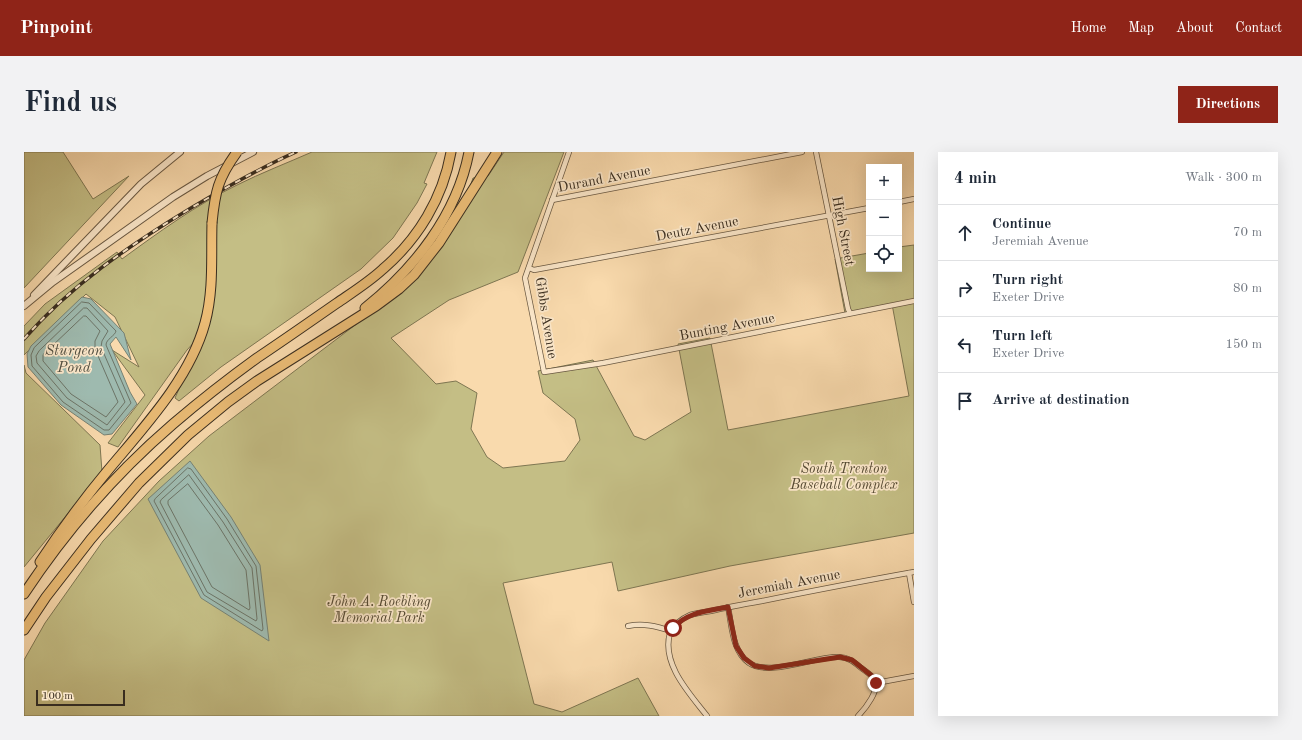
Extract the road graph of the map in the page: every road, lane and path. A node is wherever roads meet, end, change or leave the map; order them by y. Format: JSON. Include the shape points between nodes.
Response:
{"nodes":[{"id":1,"x":180,"y":152,"type":"edge"},
{"id":2,"x":237,"y":152,"type":"edge"},
{"id":3,"x":253,"y":152,"type":"edge"},
{"id":4,"x":451,"y":152,"type":"edge"},
{"id":5,"x":469,"y":152,"type":"edge"},
{"id":6,"x":497,"y":152,"type":"edge"},
{"id":7,"x":569,"y":152,"type":"edge"},
{"id":8,"x":802,"y":152,"type":"edge"},
{"id":9,"x":816,"y":152,"type":"edge"},
{"id":10,"x":914,"y":199,"type":"edge"},
{"id":11,"x":552,"y":200,"type":"junction"},
{"id":12,"x":902,"y":201,"type":"edge"},
{"id":13,"x":866,"y":209,"type":"edge"},
{"id":14,"x":829,"y":216,"type":"junction"},
{"id":15,"x":529,"y":268,"type":"junction"},
{"id":16,"x":914,"y":301,"type":"edge"},
{"id":17,"x":25,"y":305,"type":"edge"},
{"id":18,"x":850,"y":313,"type":"junction"},
{"id":19,"x":317,"y":342,"type":"junction"},
{"id":20,"x":544,"y":372,"type":"joint"},
{"id":21,"x":914,"y":572,"type":"edge"},
{"id":22,"x":908,"y":573,"type":"junction"},
{"id":23,"x":24,"y":588,"type":"edge"},
{"id":24,"x":24,"y":594,"type":"edge"},
{"id":25,"x":914,"y":602,"type":"edge"},
{"id":26,"x":728,"y":607,"type":"junction"},
{"id":27,"x":628,"y":626,"type":"dead end"},
{"id":28,"x":24,"y":630,"type":"edge"},
{"id":29,"x":671,"y":631,"type":"junction"},
{"id":30,"x":914,"y":676,"type":"edge"},
{"id":31,"x":876,"y":683,"type":"junction"},
{"id":32,"x":707,"y":716,"type":"edge"},
{"id":33,"x":858,"y":716,"type":"edge"}],
"edges":[{"from":1,"to":17,"type":"street","via":[[140,184]]},
{"from":2,"to":23,"type":"highway","bridge":true,"via":[[218,183],[212,223],[210,298],[205,324],[194,352],[151,419],[73,514]]},
{"from":3,"to":17,"type":"street","via":[[173,197],[53,282]]},
{"from":4,"to":24,"type":"highway","via":[[434,205],[416,235],[395,258],[370,280],[199,402],[152,443],[85,514]]},
{"from":5,"to":19,"type":"highway","via":[[450,207],[418,255],[352,319]]},
{"from":6,"to":19,"type":"highway","via":[[439,243],[414,275],[376,306]]},
{"from":7,"to":11,"type":"street","name":"Gibbs Avenue"},
{"from":8,"to":11,"type":"street","name":"Durand Avenue"},
{"from":9,"to":14,"type":"street","name":"High Street"},
{"from":10,"to":12,"type":"street"},
{"from":11,"to":15,"type":"street","name":"Gibbs Avenue"},
{"from":13,"to":14,"type":"street","name":"Deutz Avenue"},
{"from":14,"to":15,"type":"street","name":"Deutz Avenue","via":[[586,261],[534,270]]},
{"from":14,"to":18,"type":"street","name":"High Street"},
{"from":15,"to":20,"type":"street","name":"Gibbs Avenue","via":[[526,278]]},
{"from":16,"to":18,"type":"street","name":"Bunting Avenue"},
{"from":18,"to":20,"type":"street","name":"Bunting Avenue","via":[[603,363]]},
{"from":19,"to":28,"type":"highway","via":[[237,395],[165,457],[91,539],[50,591]]},
{"from":21,"to":22,"type":"street","name":"Jeremiah Avenue"},
{"from":22,"to":25,"type":"street"},
{"from":22,"to":26,"type":"street","name":"Jeremiah Avenue"},
{"from":26,"to":29,"type":"street","name":"Jeremiah Avenue","via":[[690,615],[678,622]]},
{"from":26,"to":31,"type":"street","via":[[736,646],[744,658],[755,666],[769,668],[840,657],[852,660],[872,676]]},
{"from":27,"to":29,"type":"street","via":[[644,624]]},
{"from":29,"to":32,"type":"street","via":[[669,646],[674,670]]},
{"from":30,"to":31,"type":"street"},
{"from":31,"to":33,"type":"street","via":[[875,691]]}]}
